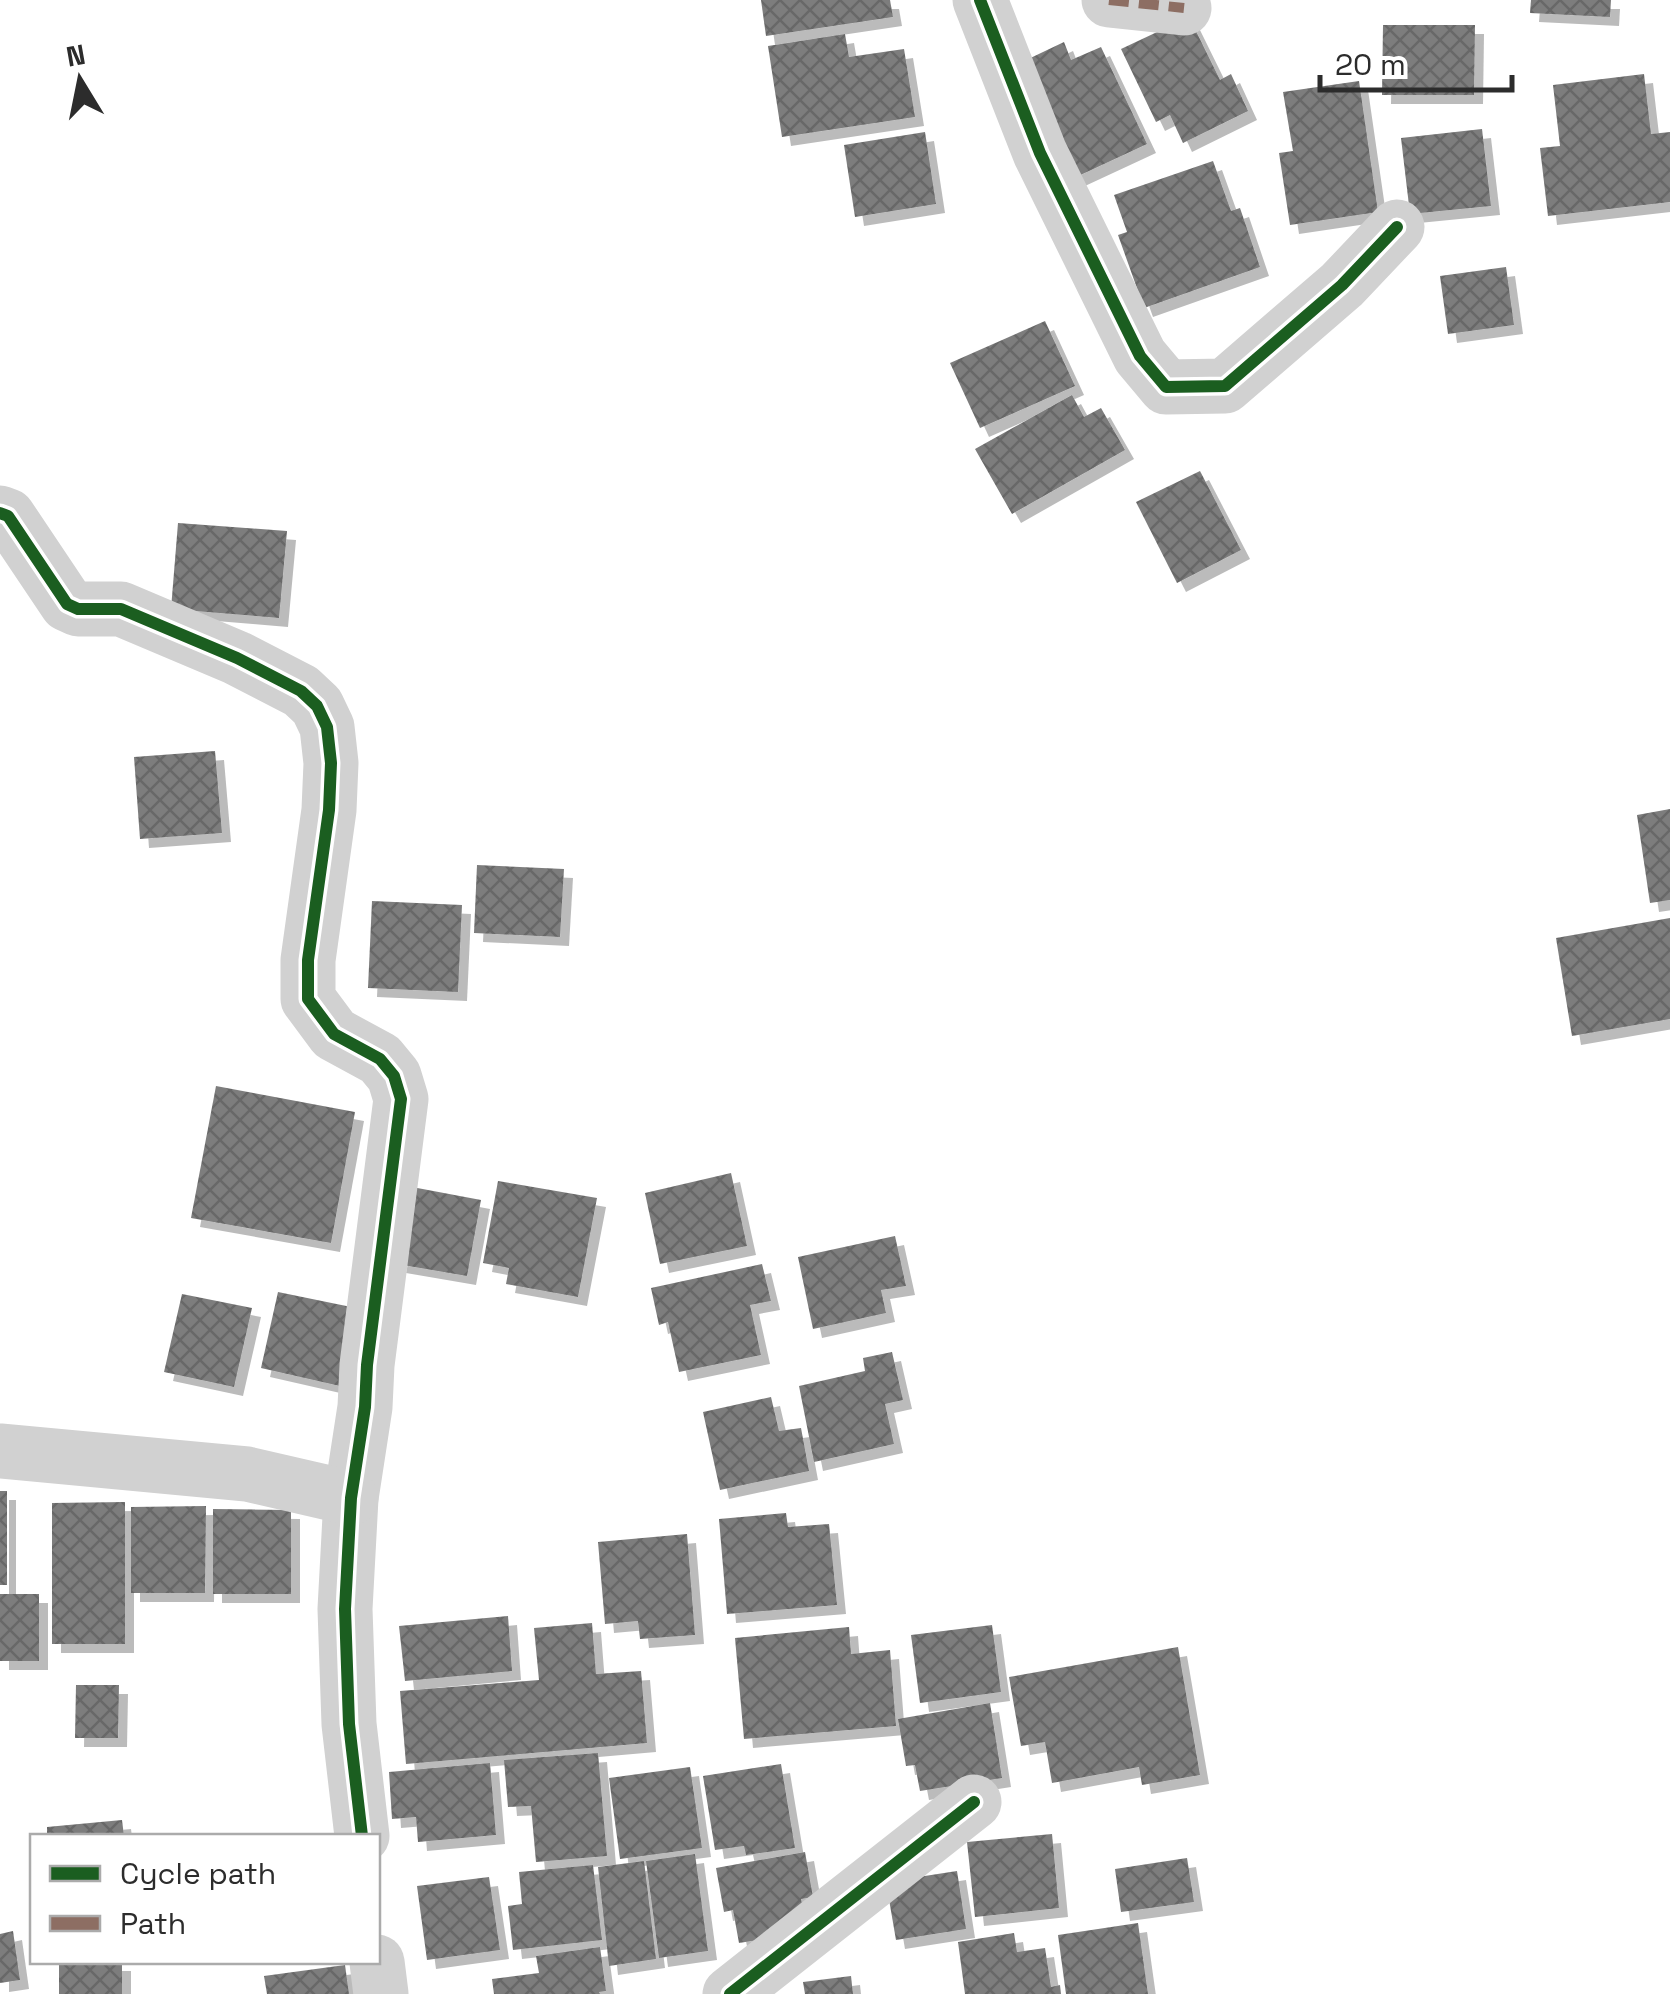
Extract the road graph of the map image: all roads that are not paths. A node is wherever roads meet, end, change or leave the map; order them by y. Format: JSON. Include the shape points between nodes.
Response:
{"nodes":[{"id":1,"x":980,"y":0,"type":"edge"},
{"id":2,"x":1109,"y":0,"type":"edge"},
{"id":3,"x":1184,"y":8,"type":"dead end"},
{"id":4,"x":1397,"y":228,"type":"dead end"},
{"id":5,"x":0,"y":513,"type":"edge"},
{"id":6,"x":0,"y":1450,"type":"edge"},
{"id":7,"x":351,"y":1498,"type":"junction"},
{"id":8,"x":974,"y":1802,"type":"dead end"},
{"id":9,"x":362,"y":1834,"type":"edge"},
{"id":10,"x":377,"y":1964,"type":"edge"},
{"id":11,"x":381,"y":1994,"type":"edge"},
{"id":12,"x":730,"y":1994,"type":"edge"}],
"edges":[{"from":1,"to":4,"type":"street","via":[[1040,153],[1140,356],[1166,387],[1225,386]]},
{"from":2,"to":3,"type":"street"},
{"from":5,"to":7,"type":"street","via":[[67,604],[121,609],[238,658],[300,691],[318,706],[326,727],[329,810],[308,999],[334,1034],[380,1059],[401,1098]]},
{"from":6,"to":7,"type":"street","via":[[247,1474]]},
{"from":7,"to":9,"type":"street","via":[[345,1628]]},
{"from":8,"to":12,"type":"street"},
{"from":10,"to":11,"type":"street"}]}
